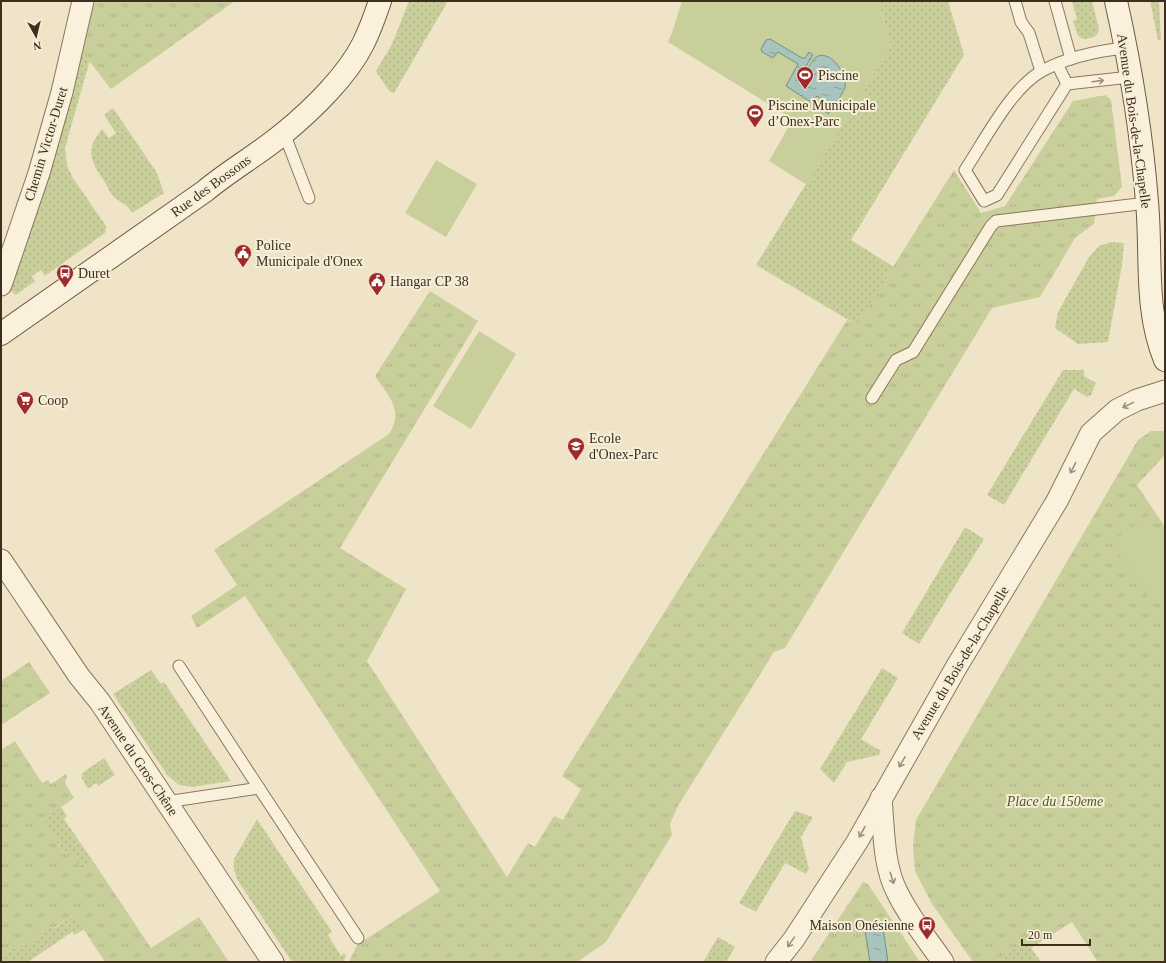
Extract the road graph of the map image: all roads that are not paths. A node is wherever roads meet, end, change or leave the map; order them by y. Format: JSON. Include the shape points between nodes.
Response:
{"nodes":[{"id":1,"x":83,"y":1,"type":"edge"},
{"id":2,"x":380,"y":1,"type":"edge"},
{"id":3,"x":1015,"y":1,"type":"edge"},
{"id":4,"x":1055,"y":1,"type":"edge"},
{"id":5,"x":1116,"y":1,"type":"edge"},
{"id":6,"x":1125,"y":48,"type":"junction"},
{"id":7,"x":1072,"y":59,"type":"junction"},
{"id":8,"x":1057,"y":64,"type":"junction"},
{"id":9,"x":1041,"y":71,"type":"junction"},
{"id":10,"x":1130,"y":77,"type":"junction"},
{"id":11,"x":1067,"y":84,"type":"junction"},
{"id":12,"x":284,"y":133,"type":"junction"},
{"id":13,"x":309,"y":198,"type":"dead end"},
{"id":14,"x":1147,"y":203,"type":"junction"},
{"id":15,"x":1,"y":285,"type":"edge"},
{"id":16,"x":1,"y":333,"type":"edge"},
{"id":17,"x":1165,"y":360,"type":"edge"},
{"id":18,"x":1165,"y":392,"type":"edge"},
{"id":19,"x":872,"y":398,"type":"dead end"},
{"id":20,"x":1,"y":560,"type":"edge"},
{"id":21,"x":179,"y":666,"type":"dead end"},
{"id":22,"x":259,"y":788,"type":"junction"},
{"id":23,"x":881,"y":798,"type":"junction"},
{"id":24,"x":166,"y":802,"type":"junction"},
{"id":25,"x":358,"y":938,"type":"dead end"},
{"id":26,"x":273,"y":962,"type":"edge"},
{"id":27,"x":776,"y":962,"type":"edge"},
{"id":28,"x":943,"y":962,"type":"edge"}],
"edges":[{"from":1,"to":15,"type":"street","name":"Chemin Victor-Duret","via":[[58,107],[39,173]]},
{"from":2,"to":12,"type":"street","name":"Rue des Bossons","via":[[363,45],[351,64]]},
{"from":3,"to":9,"type":"lane","via":[[1021,22],[1030,33]]},
{"from":4,"to":7,"type":"lane"},
{"from":5,"to":6,"type":"street","name":"Avenue du Bois-de-la-Chapelle"},
{"from":6,"to":7,"type":"lane","via":[[1090,52]]},
{"from":6,"to":10,"type":"street","name":"Avenue du Bois-de-la-Chapelle"},
{"from":7,"to":8,"type":"lane"},
{"from":8,"to":9,"type":"lane"},
{"from":8,"to":11,"type":"lane"},
{"from":9,"to":11,"type":"lane","via":[[1015,94],[965,170],[984,200],[997,195]]},
{"from":11,"to":10,"type":"lane","one_way":true},
{"from":10,"to":14,"type":"street","name":"Avenue du Bois-de-la-Chapelle"},
{"from":12,"to":13,"type":"lane"},
{"from":12,"to":16,"type":"street","name":"Rue des Bossons","via":[[206,191]]},
{"from":14,"to":17,"type":"street","name":"Avenue du Bois-de-la-Chapelle","via":[[1151,312],[1156,337]]},
{"from":14,"to":19,"type":"lane","via":[[996,220],[913,352],[896,360]]},
{"from":18,"to":23,"type":"street","name":"Avenue du Bois-de-la-Chapelle","one_way":true,"via":[[1117,410],[1091,434],[1057,501]]},
{"from":20,"to":24,"type":"street","name":"Avenue du Gros-Chêne"},
{"from":21,"to":22,"type":"lane"},
{"from":22,"to":24,"type":"lane"},
{"from":22,"to":25,"type":"lane"},
{"from":23,"to":27,"type":"street","name":"Avenue du Bois-de-la-Chapelle","one_way":true,"via":[[857,842],[794,939]]},
{"from":23,"to":28,"type":"street","one_way":true,"via":[[886,849],[896,891]]},
{"from":24,"to":26,"type":"street","name":"Avenue du Gros-Chêne"}]}
